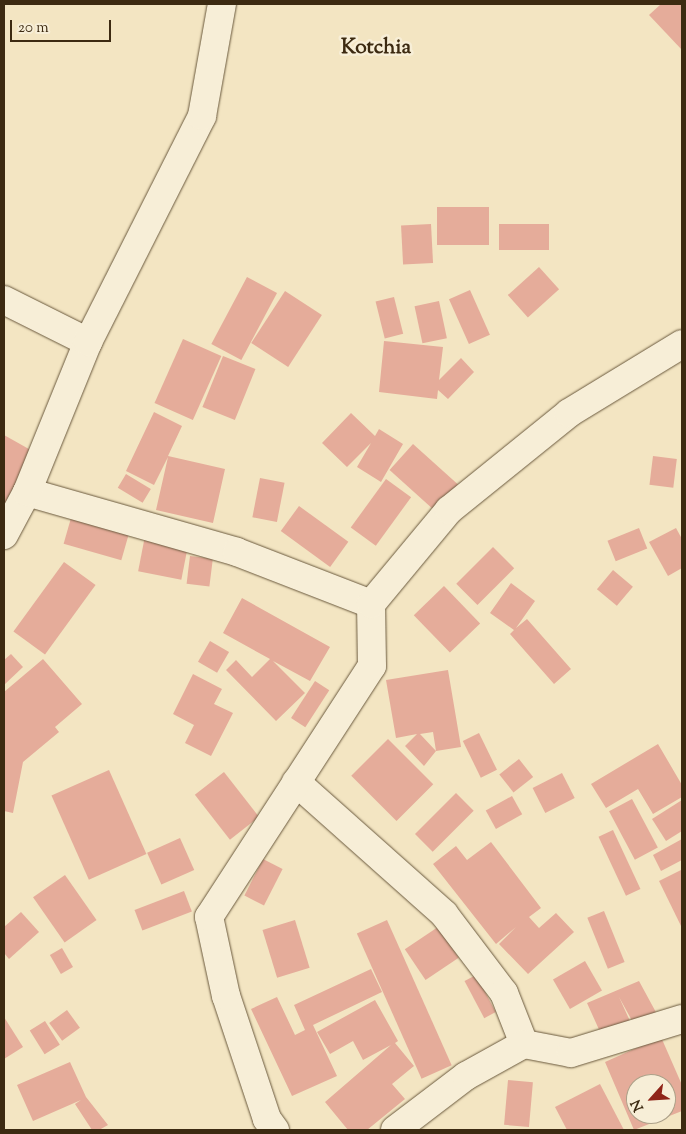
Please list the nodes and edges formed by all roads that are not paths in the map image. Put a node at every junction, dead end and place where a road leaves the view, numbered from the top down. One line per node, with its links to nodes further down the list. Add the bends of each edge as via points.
1 (222, 4): 3 (street, via 202,116)
2 (4, 300): 3 (street)
3 (88, 342): 5 (street)
4 (682, 344): 7 (street, via 569,413 449,510)
5 (27, 492): 6 (street); 7 (street, via 237,552)
6 (4, 535)
7 (371, 604): 8 (street, via 372,666)
8 (296, 782): 10 (street, via 444,914 504,993); 11 (street, via 209,917 226,996 267,1119)
9 (682, 1019): 10 (street, via 571,1053)
10 (524, 1044): 12 (street, via 466,1076)
11 (275, 1130)
12 (395, 1130)

